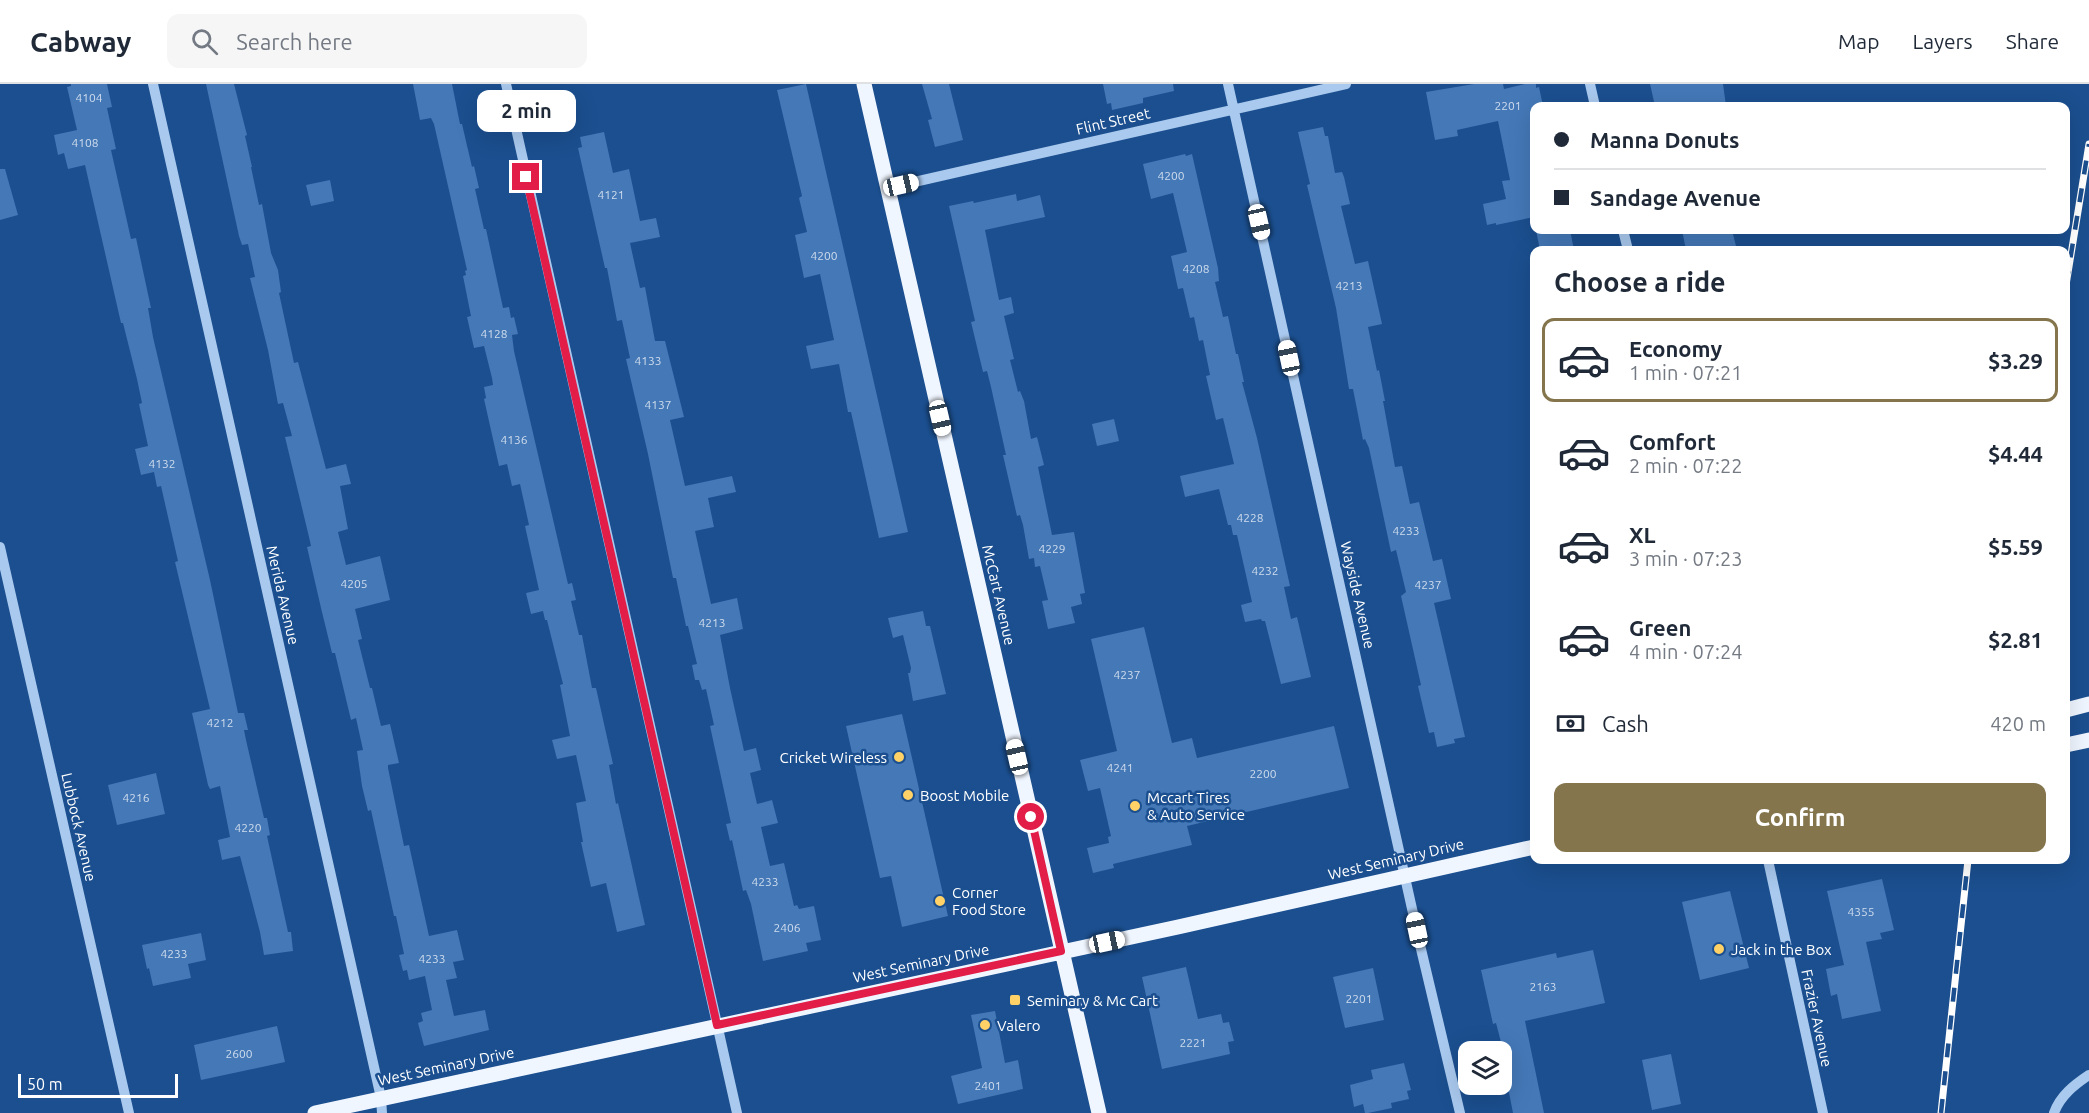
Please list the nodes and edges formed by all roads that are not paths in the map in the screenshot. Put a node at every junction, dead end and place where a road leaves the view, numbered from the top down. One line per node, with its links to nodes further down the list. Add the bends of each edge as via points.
1 (153, 84): 21 (street, Merida Avenue)
2 (506, 84): 19 (street)
3 (864, 84): 9 (main road, McCart Avenue)
4 (1228, 84): 8 (street, Wayside Avenue)
5 (1346, 84): 8 (street, Flint Street)
6 (1590, 84): 7 (street)
7 (1594, 102)
8 (1234, 109): 9 (street, Flint Street); 17 (street, Wayside Avenue)
9 (888, 188): 18 (main road, McCart Avenue)
10 (0, 547): 23 (street, Lubbock Avenue)
11 (2089, 704): 12 (main road)
12 (2070, 709)
13 (2089, 740): 14 (main road)
14 (2070, 744)
15 (1530, 848): 17 (main road, West Seminary Drive)
16 (1769, 864): 28 (street, Frazier Avenue)
17 (1406, 875): 18 (main road, West Seminary Drive); 27 (street, Wayside Avenue)
18 (1061, 951): 19 (main road, West Seminary Drive); 26 (main road, McCart Avenue)
19 (717, 1025): 21 (main road, West Seminary Drive); 25 (street)
20 (2089, 1075): 22 (street, via 2073,1085)
21 (382, 1106): 24 (main road, West Seminary Drive)
22 (2056, 1109)
23 (129, 1113)
24 (315, 1113)
25 (737, 1113)
26 (1099, 1113)
27 (1460, 1113)
28 (1823, 1113)

